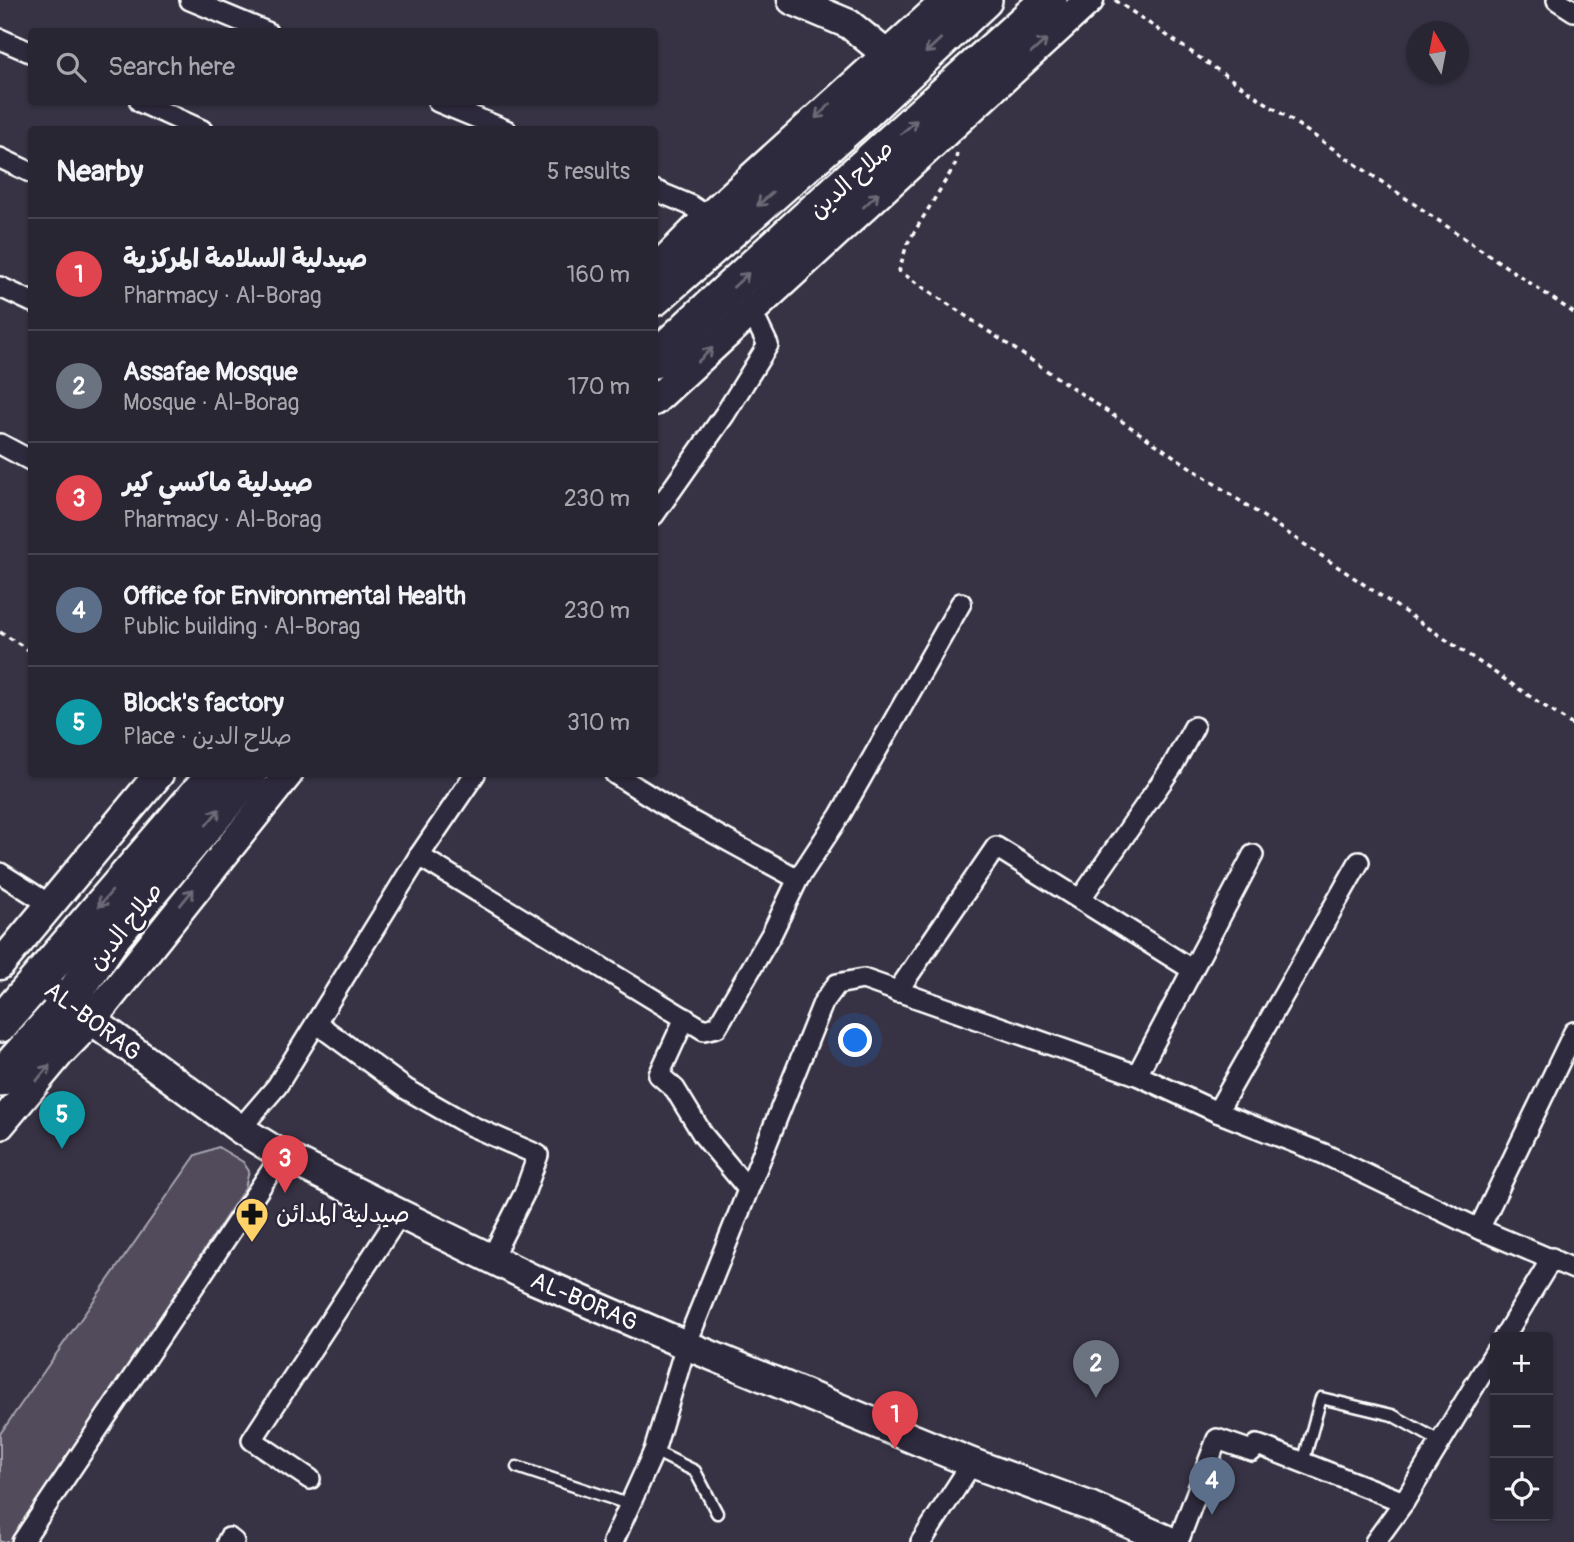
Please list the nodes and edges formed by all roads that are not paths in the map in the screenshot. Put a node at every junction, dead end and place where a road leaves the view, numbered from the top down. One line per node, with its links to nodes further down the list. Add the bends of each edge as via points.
1 (190, 0): 9 (street)
2 (792, 0): 12 (main road, via 849,24)
3 (947, 0): 12 (main road)
4 (984, 0): 23 (highway, صلاح الدين, one-way to 23)
5 (1049, 0): 26 (highway, صلاح الدين, one-way to 5)
6 (1089, 0): 25 (main road, one-way to 6)
7 (1557, 0): 8 (street)
8 (1574, 11)
9 (257, 28)
10 (0, 39): 11 (street)
11 (28, 51)
12 (886, 54): 20 (main road, one-way to 20)
13 (147, 105): 15 (street)
14 (445, 105): 16 (street)
15 (193, 126)
16 (496, 126)
17 (0, 158): 18 (street)
18 (28, 171)
19 (658, 192): 20 (street)
20 (708, 217): 21 (main road)
21 (658, 267)
22 (0, 287): 24 (street)
23 (658, 294)
24 (28, 300)
25 (752, 312): 27 (main road, one-way to 25); 30 (street, via 768,345)
26 (658, 355)
27 (658, 397)
28 (0, 444): 29 (street)
29 (28, 459)
30 (658, 509)
31 (961, 603): 43 (street)
32 (1195, 727): 44 (street)
33 (156, 777): 45 (main road)
34 (212, 777): 48 (highway, صلاح الدين, one-way to 48)
35 (246, 777): 50 (highway, صلاح الدين, one-way to 35, via 113,936)
36 (285, 777): 50 (main road, one-way to 36)
37 (473, 777): 40 (street)
38 (620, 777): 43 (street)
39 (1253, 855): 47 (street)
40 (419, 856): 51 (street); 52 (street)
41 (1359, 862): 57 (street)
42 (0, 873): 45 (street)
43 (799, 879): 51 (street, via 717,1027 704,1030)
44 (1081, 898): 47 (street); 49 (street, via 996,847)
45 (49, 904): 46 (main road)
46 (0, 965)
47 (1191, 969): 55 (street)
48 (38, 979): 50 (main road, AL-BORAG); 53 (highway, صلاح الدين)
49 (897, 992): 55 (street); 61 (street, via 863,979 837,984 823,1003)
50 (79, 1013): 56 (highway, صلاح الدين); 58 (main road, one-way to 50, via 60,1053); 59 (main road, AL-BORAG)
51 (684, 1017): 61 (street, via 659,1074)
52 (316, 1023): 59 (street, via 277,1086); 65 (street, via 406,1089 469,1125 538,1155)
53 (0, 1024)
54 (1574, 1032): 63 (street)
55 (1136, 1075): 57 (street)
56 (0, 1079)
57 (1217, 1112): 63 (street, via 1304,1145)
58 (0, 1125)
59 (240, 1129): 60 (main road, AL-BORAG)
60 (282, 1155): 62 (main road, AL-BORAG); 79 (street)
61 (748, 1189): 68 (street)
62 (400, 1214): 65 (main road, AL-BORAG); 75 (street, via 252,1440)
63 (1479, 1229): 64 (street)
64 (1552, 1258): 66 (street); 67 (street)
65 (491, 1259): 68 (main road, AL-BORAG)
66 (1574, 1269)
67 (1507, 1332)
68 (686, 1345): 71 (street); 72 (main road, AL-BORAG)
69 (1490, 1360): 70 (street)
70 (1441, 1442): 73 (lane, via 1392,1415 1321,1398); 76 (street)
71 (654, 1451): 77 (street); 78 (lane, via 695,1471)
72 (972, 1463): 83 (street); 84 (main road, AL-BORAG)
73 (1303, 1463): 76 (street); 85 (street, via 1266,1447 1257,1445 1252,1451 1217,1439)
74 (517, 1467): 77 (lane)
75 (310, 1479)
76 (1404, 1502): 86 (street)
77 (628, 1504): 82 (street)
78 (717, 1513)
79 (22, 1542)
80 (227, 1542): 81 (street, via 229,1538)
81 (234, 1542)
82 (613, 1542)
83 (920, 1542)
84 (1172, 1542)
85 (1178, 1542)
86 (1375, 1542)

